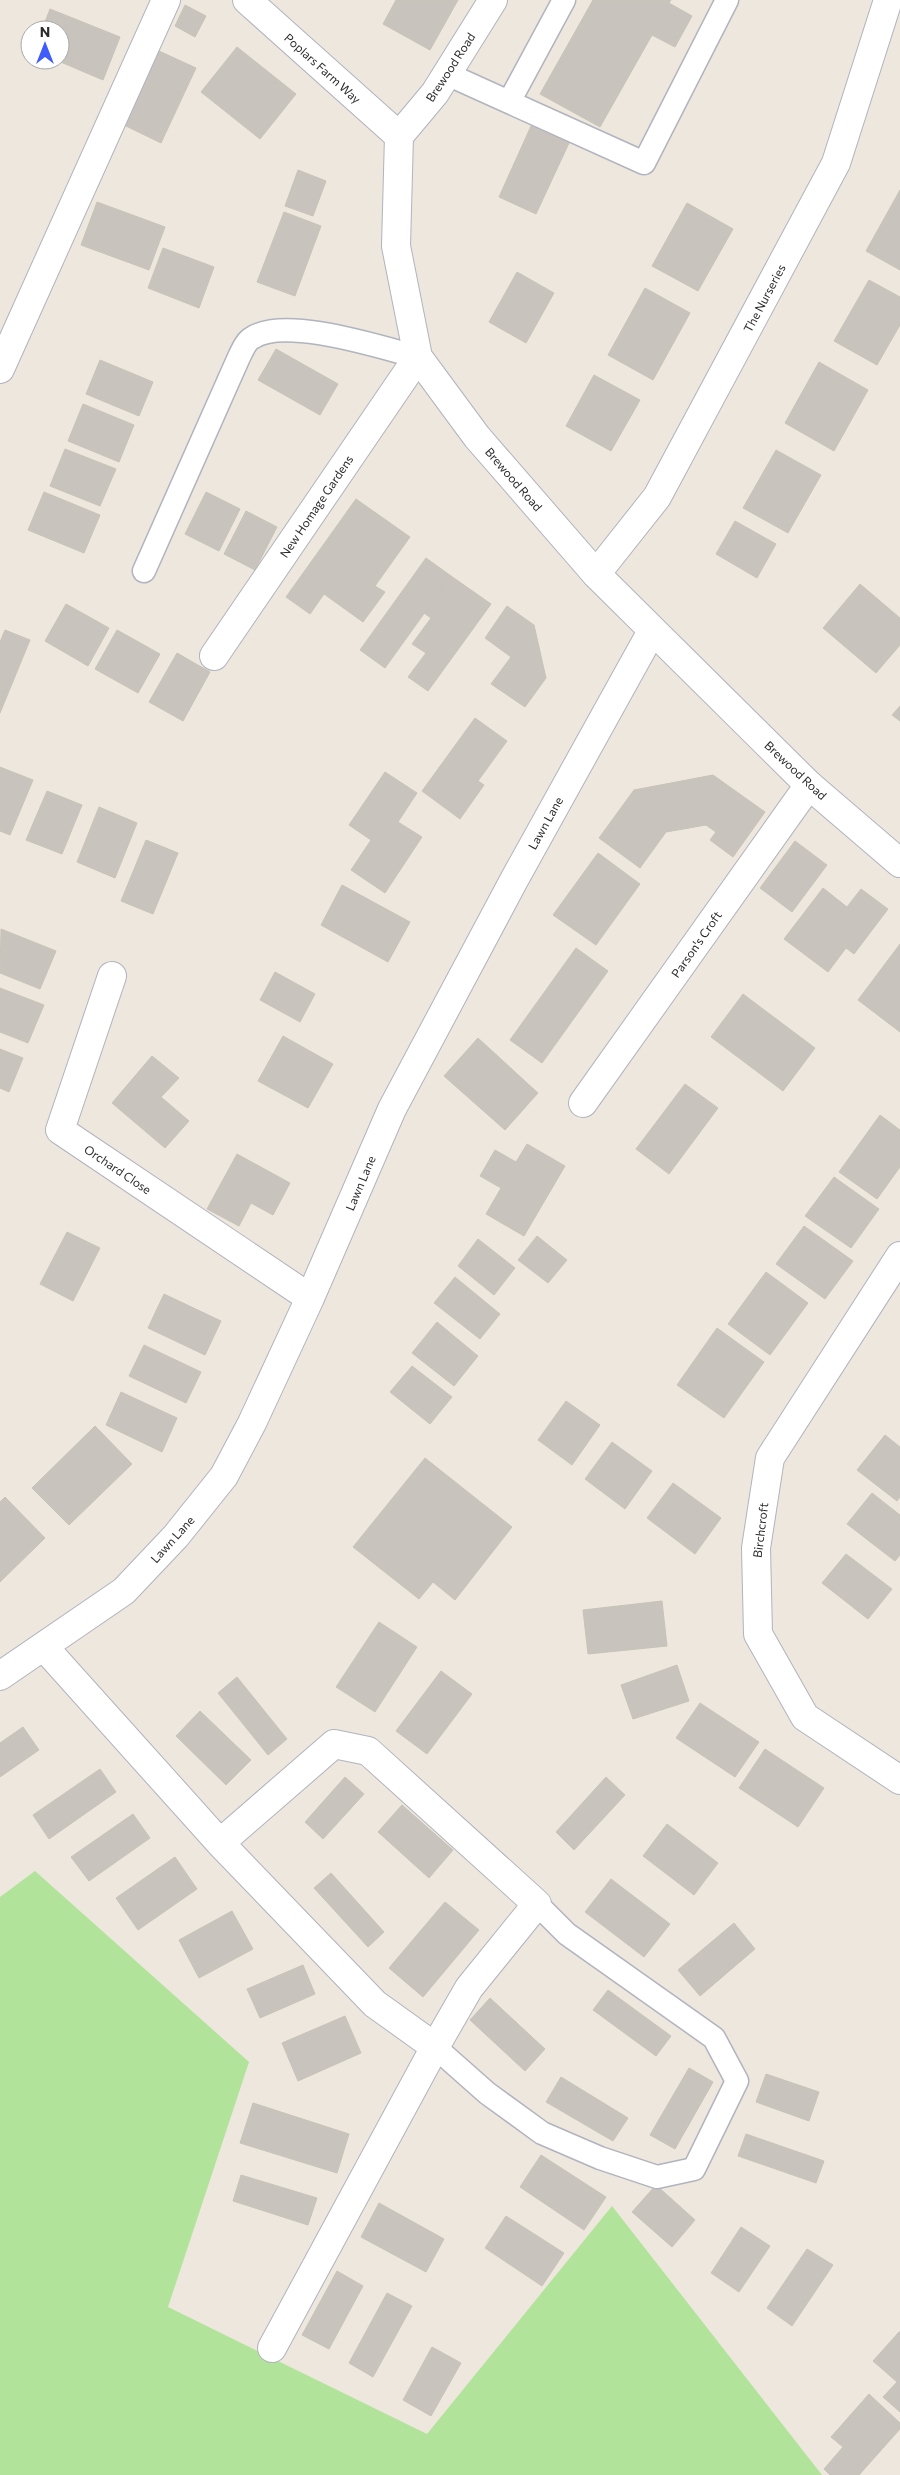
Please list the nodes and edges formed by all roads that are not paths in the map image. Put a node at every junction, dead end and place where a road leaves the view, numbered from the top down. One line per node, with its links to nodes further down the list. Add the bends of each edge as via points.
1 (166, 0): 11 (street)
2 (247, 0): 9 (street, Poplars Farm Way)
3 (493, 0): 7 (street, Brewood Road)
4 (564, 0): 8 (lane)
5 (727, 0): 8 (lane, via 644,162)
6 (888, 0): 13 (street, The Nurseries, via 836,163 657,497)
7 (447, 74): 8 (lane); 9 (street, Brewood Road)
8 (509, 102)
9 (399, 136): 10 (street, Brewood Road, via 396,246)
10 (418, 356): 12 (lane, via 309,331 276,329 251,338 238,356); 13 (street, Brewood Road, via 477,437); 15 (street, New Homage Gardens)
11 (2, 359)
12 (144, 571)
13 (596, 574): 14 (street, Brewood Road)
14 (652, 631): 16 (street, Brewood Road); 21 (street, Lawn Lane, via 392,1109)
15 (214, 656)
16 (809, 785): 17 (street, Brewood Road); 19 (street, Parson's Croft)
17 (900, 863)
18 (112, 976): 21 (street, Orchard Close, via 60,1130)
19 (583, 1103)
20 (900, 1256): 24 (street, Birchcroft, via 770,1458 756,1548 758,1634 805,1717)
21 (310, 1298): 22 (street, Lawn Lane, via 224,1476 176,1536 124,1591)
22 (44, 1647): 23 (street, Lawn Lane); 25 (street)
23 (0, 1676)
24 (900, 1780)
25 (220, 1843): 26 (street, via 334,1744 368,1751); 27 (street, via 375,2004)
26 (537, 1904): 27 (street, via 469,1988); 27 (lane, via 568,1934 714,2038 737,2081 694,2169 657,2177 600,2158 542,2133 486,2093)
27 (435, 2048): 28 (street)
28 (272, 2348)

